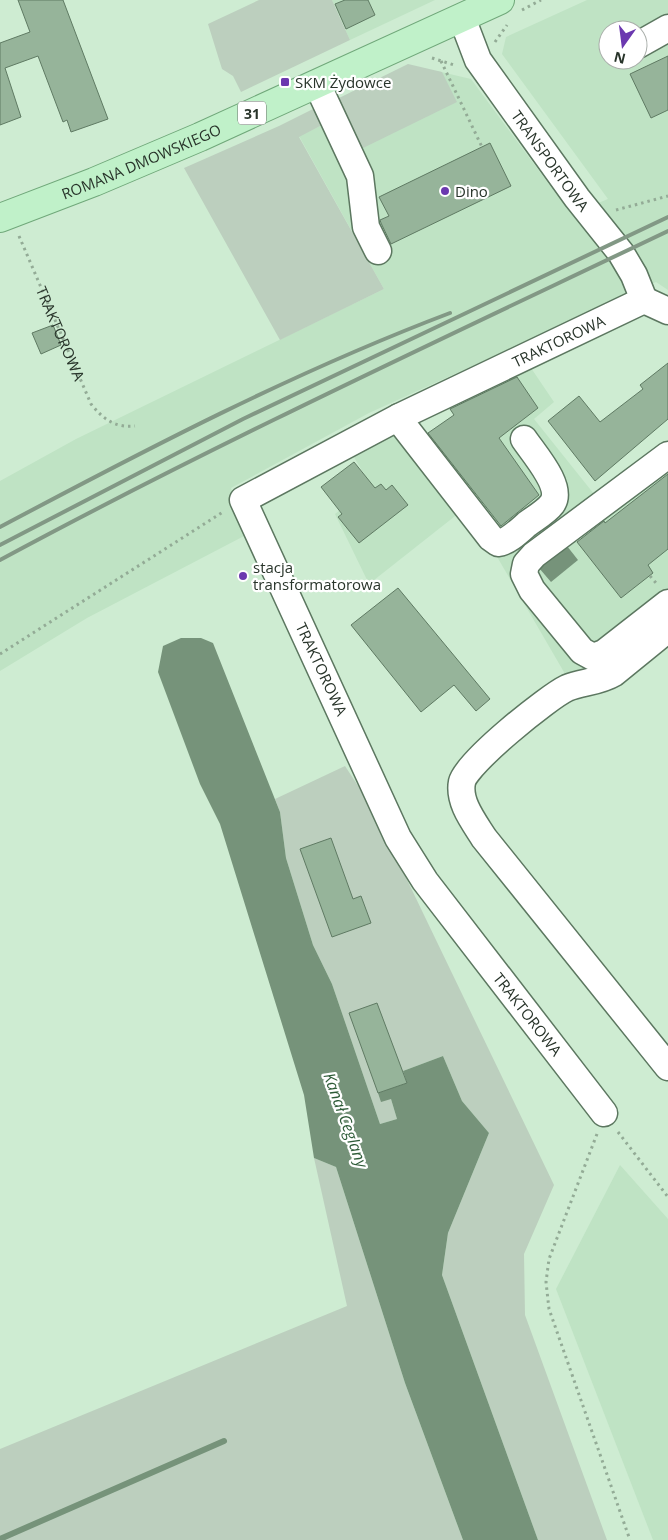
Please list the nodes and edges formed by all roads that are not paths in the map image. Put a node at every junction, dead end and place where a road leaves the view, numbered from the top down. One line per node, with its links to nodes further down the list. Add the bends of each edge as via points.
1 (509, 11): 2 (main road, ROMANA DMOWSKIEGO / 31)
2 (462, 18): 5 (main road, ROMANA DMOWSKIEGO / 31); 8 (lane, TRANSPORTOWA, via 478,60 577,198 621,253)
3 (668, 28): 4 (lane)
4 (648, 39)
5 (317, 84): 6 (main road, ROMANA DMOWSKIEGO / 31, via 94,182); 7 (lane, via 360,176 366,227)
6 (5, 216)
7 (378, 251)
8 (644, 300): 9 (lane); 10 (lane, TRAKTOROWA)
9 (668, 311)
10 (399, 417): 11 (lane, via 498,543 549,507 555,498 551,479); 16 (lane, TRAKTOROWA, via 243,500 398,838 425,881)
11 (524, 439)
12 (667, 458): 13 (lane, via 534,555 526,564 524,574 532,590 582,651 593,657 604,653)
13 (668, 603)
14 (668, 629): 15 (lane, via 606,678 564,690 489,748 466,773 461,789 466,809 484,838)
15 (668, 1067)
16 (604, 1113)

